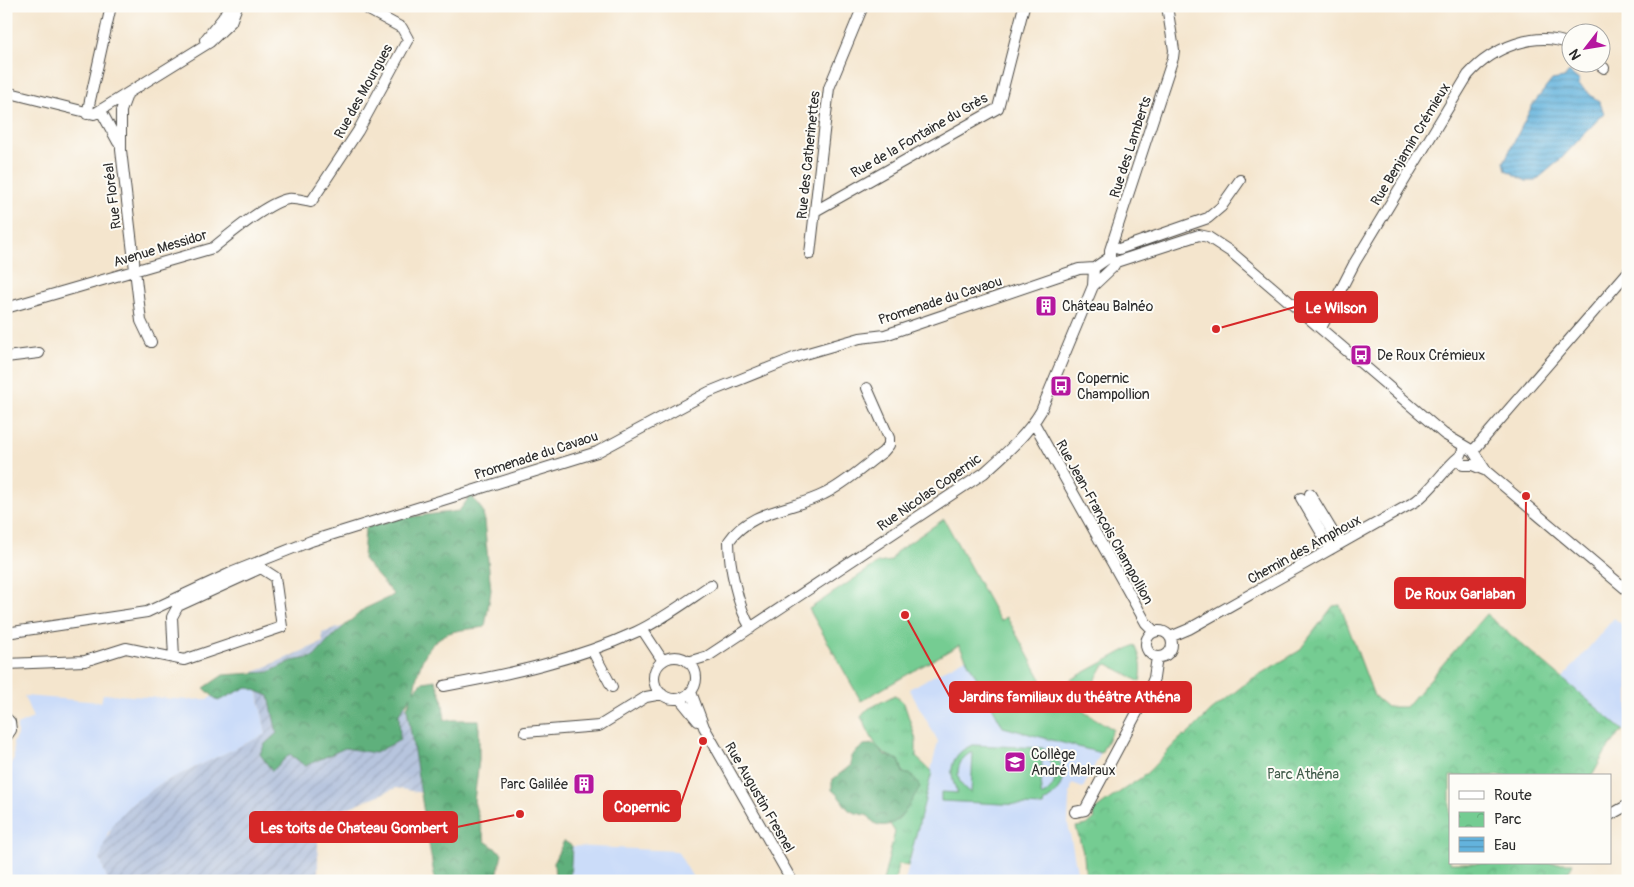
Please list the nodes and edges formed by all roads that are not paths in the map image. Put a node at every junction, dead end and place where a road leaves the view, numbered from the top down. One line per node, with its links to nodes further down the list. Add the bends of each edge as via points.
1 (111, 6): 13 (street)
2 (229, 6): 9 (street)
3 (237, 6): 9 (street, via 232,22)
4 (367, 6): 16 (street, Rue des Mourgues, via 368,10 402,28 408,39 358,131)
5 (863, 6): 17 (street, Rue des Catherinettes, via 829,88)
6 (1024, 6): 17 (street, Rue de la Fontaine du Grès, via 998,108)
7 (1167, 6): 19 (street, Rue des Lamberts, via 1174,50)
8 (1562, 43): 25 (street, Rue Benjamin Crémieux, via 1542,40 1516,43 1491,55 1468,75 1355,262)
9 (193, 54): 11 (street)
10 (6, 92): 13 (street)
11 (127, 95): 12 (street); 14 (street, Rue Floréal, via 121,112)
12 (101, 111): 13 (street); 14 (street, Rue Floréal, via 115,133)
13 (87, 114)
14 (120, 150): 21 (street, Rue Floréal)
15 (1240, 180): 19 (street, via 1221,207 1208,218 1119,249)
16 (311, 202): 21 (street, Avenue Messidor, via 289,199 278,203 213,248)
17 (817, 210): 18 (street, Rue des Catherinettes)
18 (810, 254)
19 (1113, 256): 20 (street); 23 (street, via 1113,268); 25 (street, via 1191,236 1208,237)
20 (1094, 268): 23 (street); 38 (street, Promenade du Cavaou, via 1079,269 885,335 860,338 801,355 709,392 597,452 311,541 233,572 147,612)
21 (134, 270): 24 (street, Avenue Messidor); 26 (street, Rue Floréal, via 141,321)
22 (1628, 272): 31 (street, Chemin des Amphoux)
23 (1092, 286): 30 (street, Rue Nicolas Copernic, via 1054,383)
24 (6, 308)
25 (1321, 328): 31 (street)
26 (151, 342)
27 (39, 353): 28 (street)
28 (6, 357)
29 (867, 388): 36 (street, via 889,438 889,445 883,452 826,493 765,514 737,531 729,541 745,618)
30 (1034, 424): 36 (street, Rue Nicolas Copernic, via 984,473); 39 (street, Rue Jean-François Champollion, via 1146,623)
31 (1467, 457): 33 (street, Chemin des Amphoux, via 1448,466 1436,484 1416,502); 35 (street)
32 (1306, 496): 33 (street)
33 (1336, 547): 40 (street, Chemin des Amphoux)
34 (711, 585): 37 (street)
35 (1628, 592)
36 (751, 628): 42 (street, Rue Nicolas Copernic)
37 (642, 629): 41 (street); 45 (street)
38 (6, 632)
39 (1155, 632): 40 (street); 43 (street, via 1148,637 1146,645 1150,653)
40 (1170, 637): 43 (street, via 1171,650 1166,656)
41 (592, 650): 50 (street, via 537,668); 51 (street)
42 (708, 656): 46 (street, Rue Nicolas Copernic); 48 (street, Rue Nicolas Copernic)
43 (1158, 657): 61 (street, via 1149,690 1085,810)
44 (174, 658): 44 (street, via 184,660 202,655 282,627 275,577 261,568 178,606 172,617); 47 (street, via 126,648 86,661)
45 (662, 661): 46 (street, via 676,657); 49 (street, via 655,672)
46 (688, 662): 48 (street)
47 (6, 664)
48 (696, 674): 52 (street)
49 (655, 683): 53 (street); 54 (street)
50 (444, 686)
51 (612, 687)
52 (691, 692): 55 (street); 57 (street, Rue Augustin Fresnel)
53 (662, 694): 54 (street); 55 (street)
54 (646, 697): 58 (street, via 599,726)
55 (680, 699): 57 (street, Rue Augustin Fresnel)
56 (6, 718): 59 (street, via 11,730)
57 (704, 727): 63 (street, Rue Augustin Fresnel)
58 (525, 732)
59 (6, 737)
60 (1628, 805): 62 (street)
61 (1076, 812)
62 (1612, 814)
63 (792, 881)

